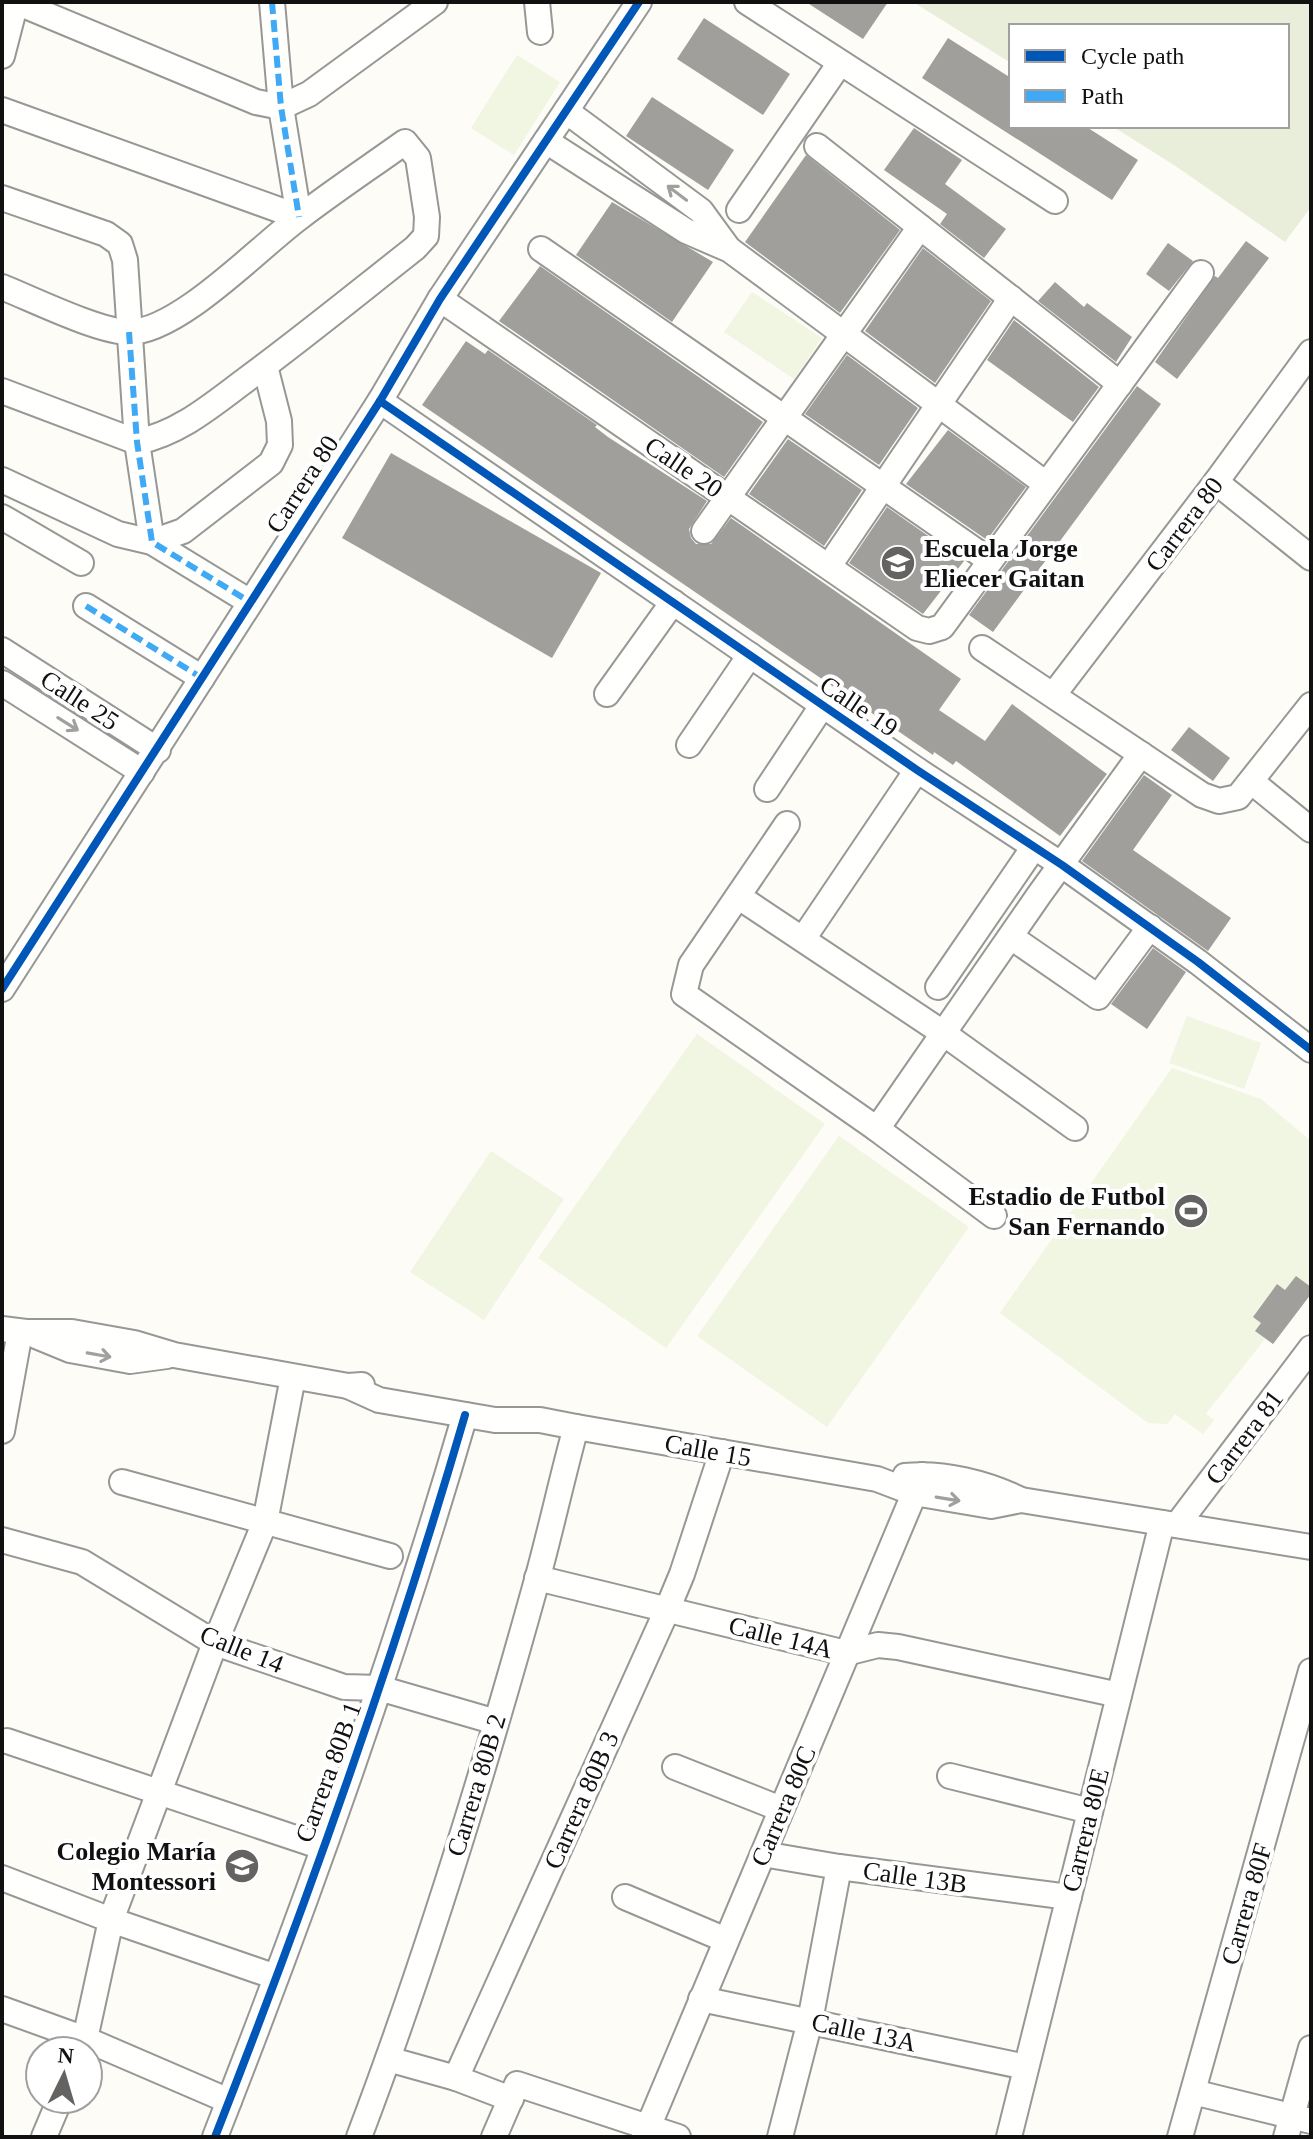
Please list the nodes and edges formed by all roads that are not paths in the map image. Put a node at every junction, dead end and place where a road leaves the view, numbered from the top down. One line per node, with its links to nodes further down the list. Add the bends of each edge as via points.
1 (16, 2): 8 (street); 10 (street, via 256,102)
2 (435, 2): 10 (street, via 309,94)
3 (537, 2): 7 (street)
4 (639, 2): 12 (street, Carrera 80)
5 (747, 2): 9 (street)
6 (267, 3): 10 (street)
7 (540, 32)
8 (2, 56)
9 (840, 63): 16 (street); 17 (street)
10 (281, 107): 18 (street)
11 (2, 110): 18 (street)
12 (566, 111): 13 (street, Carrera 80); 21 (street, one-way to 12, via 701,211)
13 (546, 141): 21 (street, via 686,231); 25 (street, Carrera 80)
14 (817, 146): 19 (street)
15 (2, 198): 26 (street, via 106,234 120,244)
16 (1055, 201)
17 (739, 210)
18 (299, 217): 26 (street, via 183,312 157,326); 29 (street, via 405,142 418,158 426,236)
19 (920, 227): 24 (street); 27 (street)
20 (541, 249): 34 (street)
21 (730, 250): 27 (street)
22 (1201, 273): 30 (street)
23 (2, 287): 26 (street, via 100,326)
24 (1011, 298): 30 (street); 33 (street)
25 (440, 299): 32 (street, Carrera 80); 40 (street, Calle 20)
26 (129, 332): 35 (street)
27 (844, 334): 33 (street); 34 (street)
28 (1309, 360): 37 (street, Carrera 80)
29 (265, 366): 35 (street, via 184,425); 43 (street, via 279,421 280,445 271,463 183,531)
30 (1120, 384): 38 (street)
31 (2, 391): 35 (street)
32 (380, 401): 48 (street, Carrera 80); 49 (street, Calle 19)
33 (939, 405): 38 (street); 39 (street)
34 (785, 417): 39 (street); 40 (street)
35 (137, 442): 43 (street)
36 (2, 480): 43 (street, via 118,534)
37 (1216, 482): 44 (street); 57 (street, Carrera 80)
38 (1046, 484): 45 (street)
39 (884, 485): 45 (street); 47 (street)
40 (728, 497): 42 (street); 47 (street, Calle 20)
41 (2, 517): 46 (street)
42 (704, 531)
43 (152, 542): 48 (street)
44 (1311, 558)
45 (989, 560): 47 (street, Calle 20, via 942,627 929,631 917,628)
46 (81, 563)
47 (829, 566)
48 (250, 602): 54 (street, Carrera 80)
49 (673, 602): 53 (street, Calle 19); 56 (street)
50 (86, 606): 54 (street)
51 (982, 648): 57 (street)
52 (2, 650): 61 (street, Calle 25)
53 (750, 655): 59 (street, Calle 19); 60 (street)
54 (202, 678): 61 (street, Carrera 80)
55 (2, 683): 64 (street, Calle 25, one-way to 64)
56 (607, 694)
57 (1054, 694): 62 (street)
58 (1311, 705): 65 (street)
59 (822, 706): 63 (street, Calle 19); 66 (street)
60 (689, 745)
61 (158, 750): 64 (street, Carrera 80)
62 (1141, 754): 65 (street, via 1219,801 1238,797); 70 (street)
63 (917, 770): 69 (street, Calle 19); 74 (street)
64 (142, 772): 76 (street, Carrera 80)
65 (1252, 782): 68 (street)
66 (767, 789)
67 (787, 824): 71 (street)
68 (1311, 830)
69 (1034, 847): 70 (street, Calle 19); 75 (street)
70 (1062, 865): 72 (street, Calle 19); 73 (street)
71 (739, 897): 74 (street); 80 (street, via 691,965 684,994)
72 (1150, 927): 73 (street, via 1098,997); 78 (street, Calle 19)
73 (1011, 937): 77 (street)
74 (803, 939): 77 (street)
75 (938, 987)
76 (2, 989)
77 (943, 1033): 79 (street); 80 (street)
78 (1311, 1050)
79 (1075, 1128)
80 (877, 1129): 81 (street)
81 (994, 1216)
82 (16, 1331): 84 (street, Calle 15, via 70,1350 130,1361 174,1355); 89 (street)
83 (1311, 1348): 94 (street, Carrera 81)
84 (293, 1377): 85 (street, Calle 15); 93 (street)
85 (348, 1386): 86 (street, Calle 15, via 379,1400); 87 (street, Calle 15, via 383,1384 441,1394 500,1405)
86 (465, 1415): 87 (street, Calle 15); 103 (street, Carrera 80B 1)
87 (540, 1420): 88 (street, Calle 15)
88 (576, 1427): 90 (street, Calle 15); 98 (street, Carrera 80B 2)
89 (2, 1431)
90 (722, 1452): 92 (street, Calle 15); 99 (street, Carrera 80B 3)
91 (122, 1482): 93 (street)
92 (918, 1484): 94 (street, Calle 15, via 991,1506 1021,1500); 101 (street, Carrera 80C)
93 (265, 1522): 97 (street); 100 (street)
94 (1169, 1524): 96 (street, Calle 15); 104 (street, Carrera 80E)
95 (2, 1540): 100 (street, Calle 14, via 82,1562)
96 (1311, 1547)
97 (390, 1556)
98 (537, 1578): 99 (street, Calle 14A); 105 (street, Carrera 80B 2)
99 (667, 1610): 101 (street, Calle 14A); 130 (street, Carrera 80B 3)
100 (215, 1643): 103 (street, Calle 14, via 344,1687); 109 (street)
101 (846, 1653): 104 (street, Calle 14A, via 878,1645 898,1647); 110 (street, Carrera 80C)
102 (1311, 1671): 132 (street, Carrera 80F)
103 (379, 1688): 105 (street, Calle 14); 112 (street, Carrera 80B 1)
104 (1119, 1695): 111 (street, Carrera 80E)
105 (496, 1722): 128 (street, Carrera 80B 2)
106 (7, 1741): 109 (street)
107 (675, 1767): 110 (street)
108 (950, 1776): 111 (street)
109 (159, 1792): 112 (street); 118 (street)
110 (781, 1809): 113 (street, Carrera 80C)
111 (1090, 1811): 117 (street, Carrera 80E)
112 (322, 1847): 120 (street, Carrera 80B 1)
113 (763, 1854): 114 (street, Calle 13B); 119 (street, Carrera 80C)
114 (839, 1867): 117 (street, Calle 13B); 123 (street)
115 (2, 1878): 118 (street)
116 (625, 1897): 119 (street)
117 (1069, 1897): 129 (street, Carrera 80E)
118 (111, 1920): 120 (street); 125 (street)
119 (726, 1940): 121 (street, Carrera 80C)
120 (276, 1977): 133 (street, Carrera 80B 1)
121 (701, 1999): 123 (street, Calle 13A); 136 (street, Carrera 80C)
122 (2, 2009): 124 (street)
123 (810, 2021): 129 (street, Calle 13A); 142 (street)
124 (60, 2035)
125 (84, 2035)
126 (1311, 2048): 135 (street)
127 (104, 2053): 133 (street)
128 (388, 2059): 130 (street); 139 (street, Carrera 80B 2)
129 (1026, 2067): 143 (street, Carrera 80E)
130 (456, 2078): 131 (street)
131 (514, 2091): 136 (street); 140 (street)
132 (1193, 2092): 135 (street); 144 (street, Carrera 80F)
133 (229, 2101): 138 (street, Carrera 80B 1)
134 (53, 2115): 137 (street)
135 (1296, 2125)
136 (646, 2132): 141 (street)
137 (44, 2137)
138 (215, 2137)
139 (359, 2137)
140 (494, 2137)
141 (678, 2137)
142 (780, 2137)
143 (1009, 2137)
144 (1180, 2137)

